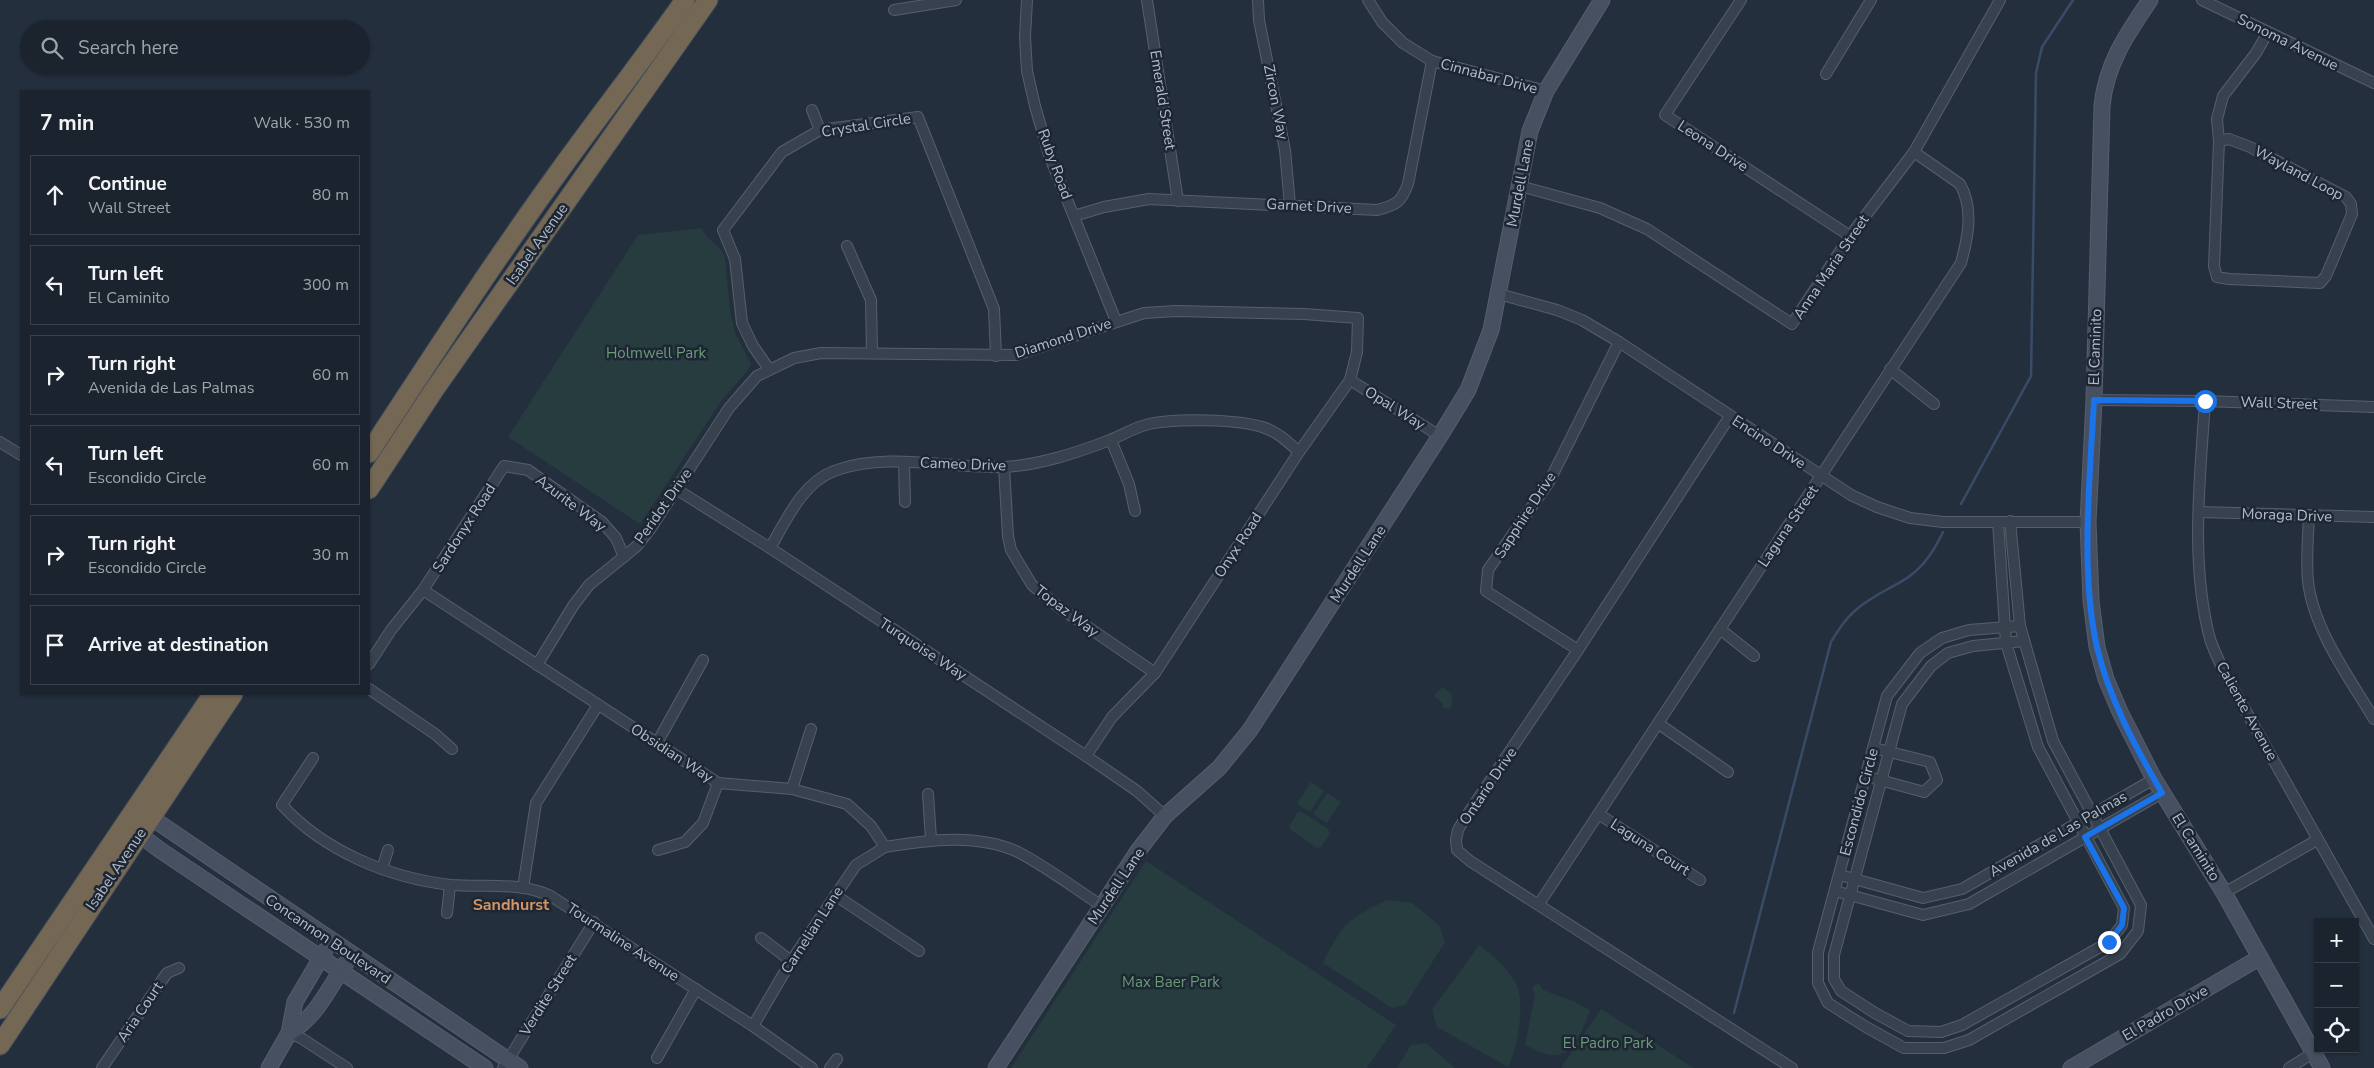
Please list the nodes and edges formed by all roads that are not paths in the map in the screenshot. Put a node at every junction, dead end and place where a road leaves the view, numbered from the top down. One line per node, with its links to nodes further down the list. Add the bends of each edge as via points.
1 (685, 0): 47 (highway, Isabel Avenue, via 555,176)
2 (708, 0): 54 (highway, Isabel Avenue, via 440,382)
3 (956, 0): 14 (street)
4 (1027, 0): 27 (street, Ruby Road, via 1025,37 1029,80 1049,155)
5 (1147, 0): 25 (street, Emerald Street)
6 (1258, 0): 26 (street, Zircon Way, via 1285,150)
7 (1368, 0): 16 (street, Cinnabar Drive, via 1382,22 1402,43)
8 (1602, 0): 19 (street, Murdell Lane)
9 (1740, 0): 28 (street, Leona Drive, via 1665,115)
10 (1871, 0): 17 (street)
11 (2000, 0): 23 (street, Anna Maria Street)
12 (2150, 0): 39 (street, El Caminito, via 2118,50 2104,86)
13 (2202, 0): 15 (street, Sonoma Avenue)
14 (894, 10)
15 (2268, 32): 18 (street, Sonoma Avenue); 22 (street, Wayland Loop, via 2223,96 2217,119)
16 (1432, 61): 19 (street, Cinnabar Drive); 26 (street, Garnet Drive, via 1403,197 1397,203 1377,210)
17 (1826, 74)
18 (2374, 83)
19 (1546, 90): 24 (street, Murdell Lane, via 1530,131)
20 (812, 110): 21 (street)
21 (820, 130): 35 (street, Crystal Circle, via 918,116 994,309); 36 (street, Crystal Circle, via 782,152 723,230 735,259 742,323)
22 (2219, 141): 22 (street, Wayland Loop, via 2214,266 2217,277 2320,283 2352,214 2351,204 2346,197 2250,147 2229,139)
23 (1914, 152): 28 (street, Anna Maria Street); 37 (street, Laguna Street, via 1960,184 1969,204 1967,235 1961,263)
24 (1520, 186): 28 (street, Anna Maria Street, via 1600,208 1647,229 1792,324); 30 (street, Murdell Lane)
25 (1178, 201): 26 (street, Garnet Drive); 27 (street, Garnet Drive, via 1133,201)
26 (1290, 205)
27 (1074, 216): 32 (street, Ruby Road)
28 (1850, 236)
29 (847, 246): 34 (street, via 871,300)
30 (1499, 294): 33 (street, Encino Drive, via 1557,310 1582,320); 44 (street, Murdell Lane, via 1492,330 1468,390)
31 (1358, 318): 32 (street, Diamond Drive, via 1176,312 1144,313); 38 (street, Onyx Road, via 1357,352)
32 (1116, 321): 35 (street, Diamond Drive, via 1016,355)
33 (1619, 342): 43 (street, Encino Drive); 72 (street, Sapphire Drive, via 1549,482 1488,570 1486,591)
34 (872, 353): 35 (street, Diamond Drive); 36 (street, Diamond Drive, via 821,353 794,358)
35 (996, 356)
36 (769, 369): 55 (street, Peridot Drive, via 757,376 729,408)
37 (1890, 369): 41 (street); 53 (street, Laguna Street)
38 (1350, 380): 44 (street, Opal Way); 48 (street, Onyx Road)
39 (2094, 400): 40 (street, Wall Street); 63 (street, El Caminito)
40 (2205, 401): 42 (street, Wall Street); 58 (street, Caliente Avenue)
41 (1934, 404)
42 (2374, 407)
43 (1730, 416): 53 (street, Encino Drive); 72 (street, Ontario Drive)
44 (1440, 436): 102 (street, Murdell Lane, via 1246,737 1219,768)
45 (1111, 440): 48 (street, Cameo Drive, via 1148,424 1179,420 1238,423 1266,428); 52 (street, Cameo Drive, via 1055,459); 57 (street, via 1129,484)
46 (0, 442): 49 (street)
47 (370, 451)
48 (1299, 452): 77 (street, Onyx Road)
49 (20, 455)
50 (904, 462): 52 (street, Cameo Drive); 56 (street); 64 (street, Cameo Drive, via 858,465 816,482 798,501)
51 (504, 466): 65 (street, Azurite Way, via 528,470 602,522 616,538); 66 (street, Sardonyx Road)
52 (1004, 467): 77 (street, Topaz Way, via 1011,550 1032,585)
53 (1822, 476): 62 (street, Encino Drive, via 1851,495 1910,518); 69 (street, Laguna Street)
54 (370, 487)
55 (676, 489): 64 (street, Turquoise Way); 65 (street, Peridot Drive, via 651,528)
56 (905, 502)
57 (1135, 511)
58 (2200, 512): 59 (street, Moraga Drive); 108 (street, Caliente Avenue, via 2198,559 2202,602 2211,640 2225,674)
59 (2309, 516): 60 (street, Moraga Drive); 82 (street, via 2308,582 2314,610)
60 (2374, 517)
61 (2010, 521): 62 (street, Encino Drive); 63 (street, Encino Drive); 67 (street, Escondido Circle)
62 (1998, 522): 68 (street, Escondido Circle)
63 (2088, 522): 93 (street, El Caminito, via 2091,601 2097,647 2120,712)
64 (770, 548): 89 (street, Turquoise Way)
65 (624, 557): 76 (street, Peridot Drive, via 589,585)
66 (423, 590): 75 (street, Sardonyx Road); 76 (street, Obsidian Way)
67 (2020, 626): 68 (street, Escondido Circle); 70 (street, Escondido Circle)
68 (2005, 627): 71 (street, Escondido Circle); 86 (street, Escondido Circle, via 1969,630 1942,638 1920,653 1887,696)
69 (1720, 629): 73 (street); 83 (street, Laguna Street)
70 (2024, 641): 71 (street, Escondido Circle); 101 (street, Escondido Circle, via 2053,741)
71 (2006, 643): 88 (street, Escondido Circle, via 1973,646 1948,653 1931,666 1902,704); 103 (street, Escondido Circle, via 2038,747)
72 (1578, 650): 123 (street, Ontario Drive, via 1465,818 1456,840 1457,850)
73 (1754, 656)
74 (703, 660): 85 (street)
75 (370, 662)
76 (537, 665): 81 (street, Obsidian Way)
77 (1155, 673): 89 (street, Onyx Road, via 1112,717)
78 (370, 690): 87 (street)
79 (212, 695): 99 (highway, Isabel Avenue)
80 (232, 695): 99 (highway, Isabel Avenue)
81 (598, 705): 85 (street, Obsidian Way); 117 (street, via 536,803)
82 (2374, 719)
83 (1659, 724): 91 (street); 100 (street, Laguna Street)
84 (811, 729): 96 (street)
85 (657, 743): 95 (street, Obsidian Way)
86 (1874, 748): 88 (street); 92 (street, Escondido Circle)
87 (452, 749)
88 (1890, 752): 94 (street, Escondido Circle); 94 (street, via 1930,762 1937,780 1924,792)
89 (1086, 756): 102 (street, Turquoise Way, via 1137,791)
90 (313, 758): 112 (street, Tourmaline Avenue, via 282,805 294,819 336,847)
91 (1728, 772)
92 (1865, 776): 94 (street); 113 (street, Escondido Circle)
93 (2154, 779): 97 (street, El Caminito); 101 (street, Avenida de Las Palmas)
94 (1881, 780): 114 (street, Escondido Circle)
95 (718, 783): 96 (street, Obsidian Way); 111 (street, via 703,822 685,842)
96 (792, 789): 109 (street, Obsidian Way, via 847,804 871,826)
97 (2162, 793): 105 (street, Avenida de Las Palmas); 120 (street, El Caminito)
98 (928, 794): 107 (street)
99 (143, 813): 104 (highway, Isabel Avenue); 131 (street, Concannon Boulevard)
100 (1600, 815): 115 (street, Laguna Court); 123 (street, Laguna Street)
101 (2091, 815): 103 (street, Avenida de Las Palmas); 105 (street, Escondido Circle)
102 (1165, 816): 125 (street, Murdell Lane)
103 (2077, 823): 106 (street, Escondido Circle); 118 (street, Avenida de Las Palmas)
104 (132, 829): 134 (street, Concannon Boulevard); 142 (highway, Isabel Avenue, via 53,929); 147 (highway, Isabel Avenue)
105 (2099, 829): 106 (street, Avenida de Las Palmas); 140 (street, Escondido Circle, via 2141,905 2138,931 2120,954)
106 (2085, 837): 124 (street, Avenida de Las Palmas); 138 (street, Escondido Circle, via 2124,908 2122,925 2109,942)
107 (930, 839): 109 (street); 125 (street, via 980,842 1017,852)
108 (2317, 840): 120 (street); 128 (street, Caliente Avenue)
109 (885, 847): 121 (street, Carnelian Lane, via 856,865)
110 (388, 850): 112 (street)
111 (658, 850)
112 (382, 869): 116 (street, Tourmaline Avenue)
113 (1840, 875): 114 (street, Avenida de Las Palmas); 119 (street, Escondido Circle)
114 (1856, 879): 118 (street, Avenida de Las Palmas, via 1923,898); 122 (street, Escondido Circle)
115 (1700, 880)
116 (450, 885): 117 (street, Tourmaline Avenue); 126 (street)
117 (523, 888): 127 (street, Tourmaline Avenue, via 549,895)
118 (1962, 888): 124 (street)
119 (1836, 891): 122 (street, Avenida de Las Palmas); 145 (street, Escondido Circle, via 1818,952 1818,983 1828,1003)
120 (2224, 893): 135 (street, El Caminito)
121 (835, 895): 132 (street); 136 (street, Carnelian Lane)
122 (1852, 895): 124 (street, Avenida de Las Palmas, via 1923,915); 143 (street, Escondido Circle, via 1834,955 1834,979 1841,991)
123 (1539, 904): 159 (street, Ontario Drive)
124 (1969, 904)
125 (1102, 906): 158 (street, Murdell Lane)
126 (447, 913)
127 (594, 922): 141 (street, Tourmaline Avenue); 151 (street, Verdite Street)
128 (2371, 926): 130 (street, Caliente Avenue)
129 (761, 938): 136 (street)
130 (2374, 939)
131 (331, 942): 133 (street, Concannon Boulevard); 134 (street)
132 (919, 950)
133 (351, 955): 139 (street); 151 (street, Concannon Boulevard)
134 (320, 958): 139 (street, Concannon Boulevard); 146 (street, via 295,1002)
135 (2259, 958): 148 (street, El Caminito); 160 (street, El Padro Drive)
136 (791, 961): 144 (street, Carnelian Lane)
137 (179, 968): 152 (street, Aria Court, via 167,973)
138 (2058, 971): 140 (street); 143 (street, Escondido Circle, via 1962,1025 1941,1032 1908,1031)
139 (340, 972): 146 (street, via 319,1007 301,1026); 155 (street, Concannon Boulevard)
140 (2066, 985): 145 (street, Escondido Circle, via 1969,1040 1944,1048 1904,1048)
141 (696, 989): 144 (street, Tourmaline Avenue); 149 (street)
142 (0, 1009)
143 (1875, 1013): 145 (street)
144 (753, 1026): 156 (street, Tourmaline Avenue)
145 (1866, 1027)
146 (289, 1033): 153 (street); 154 (street)
147 (0, 1045)
148 (2313, 1053): 161 (street); 162 (street, El Caminito)
149 (657, 1058)
150 (837, 1059): 157 (street)
151 (511, 1065)
152 (107, 1066)
153 (269, 1068)
154 (347, 1068)
155 (485, 1068)
156 (812, 1068)
157 (830, 1068)
158 (996, 1068)
159 (1792, 1068)
160 (2071, 1068)
161 (2289, 1068)
162 (2322, 1068)

